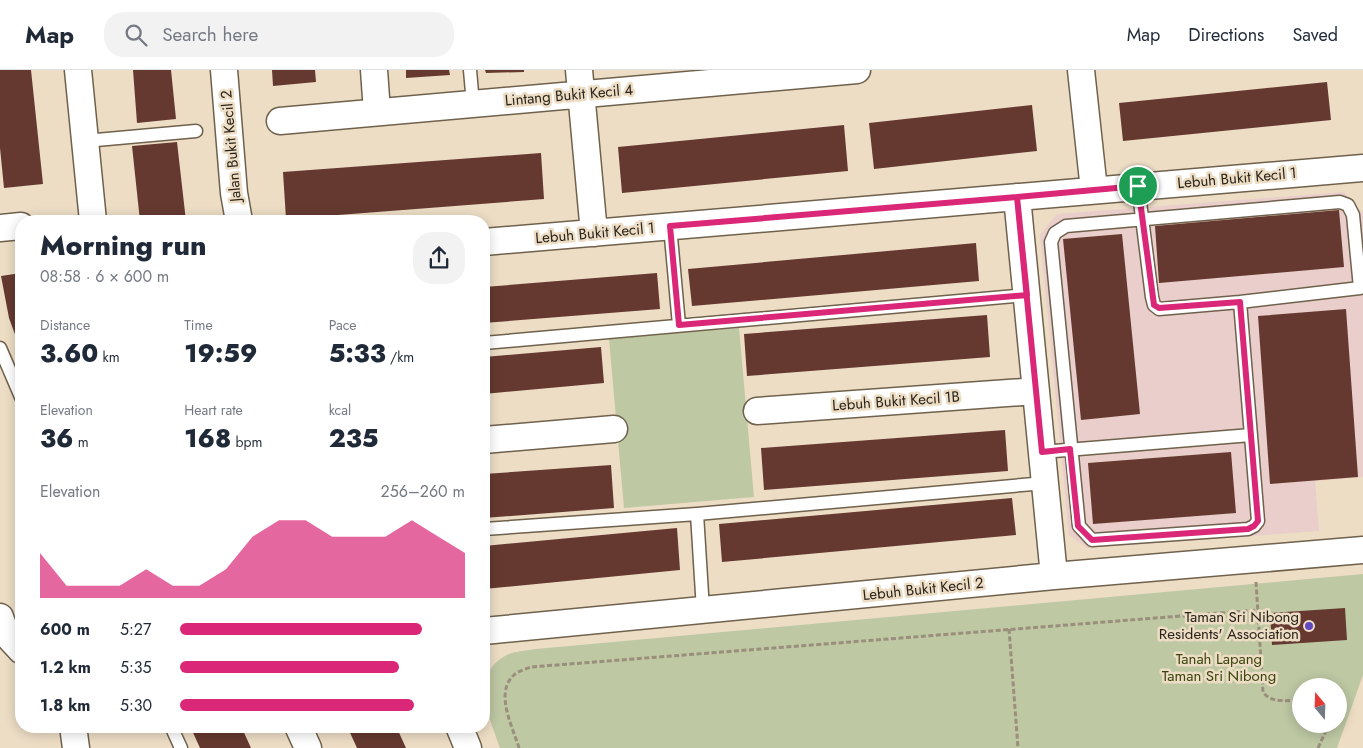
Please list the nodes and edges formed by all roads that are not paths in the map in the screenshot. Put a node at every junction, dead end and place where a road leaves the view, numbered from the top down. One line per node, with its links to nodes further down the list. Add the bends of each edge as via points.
1 (78, 70): 12 (street)
2 (224, 70): 18 (street, Jalan Bukit Kecil 2)
3 (374, 70): 9 (street)
4 (470, 70): 8 (lane)
5 (857, 70): 7 (street, Lintang Bukit Kecil 4)
6 (1081, 70): 15 (street)
7 (580, 82): 8 (street, Lintang Bukit Kecil 4); 23 (street)
8 (473, 104): 9 (street, Lintang Bukit Kecil 4)
9 (378, 112): 10 (street, Lintang Bukit Kecil 4)
10 (280, 120)
11 (196, 131): 12 (lane)
12 (85, 141): 17 (street)
13 (1363, 168): 14 (street, Lebuh Bukit Kecil 1)
14 (1138, 186): 15 (street, Lebuh Bukit Kecil 1); 19 (lane)
15 (1094, 190): 16 (street, Lebuh Bukit Kecil 1)
16 (1017, 197): 20 (street, Lebuh Bukit Kecil 1); 25 (street)
17 (85, 215)
18 (238, 215)
19 (1142, 219): 26 (lane, via 1154,305 1159,308); 26 (lane, via 1340,202 1348,205 1353,215 1360,288); 36 (lane, via 1066,226 1055,233 1051,242)
20 (670, 226): 23 (street, Lebuh Bukit Kecil 1); 27 (lane)
21 (15, 227): 22 (street)
22 (0, 228)
23 (594, 233): 24 (street, Lebuh Bukit Kecil 1)
24 (490, 242)
25 (1027, 295): 27 (lane); 31 (street)
26 (1240, 302): 34 (lane)
27 (679, 325): 28 (lane)
28 (490, 342)
29 (0, 348): 30 (lane)
30 (15, 383)
31 (1036, 391): 32 (street, Lebuh Bukit Kecil 1B); 37 (street)
32 (757, 411)
33 (614, 429): 35 (street)
34 (1251, 435): 36 (lane); 36 (lane, via 1258,521 1248,529 1092,540 1078,526)
35 (490, 439)
36 (1070, 449): 37 (lane)
37 (1042, 452): 38 (street)
38 (1045, 483): 39 (lane); 42 (street)
39 (697, 514): 40 (lane); 43 (lane)
40 (490, 530)
41 (1363, 550): 42 (street, Lebuh Bukit Kecil 2)
42 (1054, 576): 43 (street, Lebuh Bukit Kecil 2)
43 (703, 610): 45 (street, Lebuh Bukit Kecil 2)
44 (0, 617): 46 (street, via 6,634)
45 (490, 630)
46 (15, 644)
47 (75, 733): 51 (street)
48 (174, 733): 52 (lane)
49 (301, 733): 53 (street)
50 (461, 733): 54 (street)
51 (76, 748)
52 (181, 748)
53 (308, 748)
54 (468, 748)

